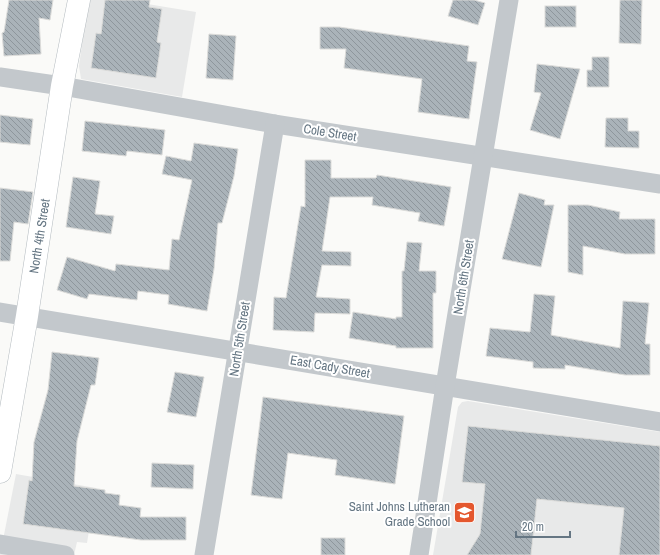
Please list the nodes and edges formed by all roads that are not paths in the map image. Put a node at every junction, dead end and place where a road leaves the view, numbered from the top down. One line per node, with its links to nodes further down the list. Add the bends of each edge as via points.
1 (78, 0): 4 (street, North 4th Street)
2 (509, 0): 6 (street, North 6th Street)
3 (0, 77): 4 (street, Cole Street)
4 (62, 86): 5 (street, Cole Street); 9 (street, North 4th Street)
5 (275, 124): 6 (street, Cole Street); 10 (street, North 5th Street)
6 (483, 157): 7 (street, Cole Street); 11 (street, North 6th Street)
7 (660, 184)
8 (0, 312): 9 (street, East Cady Street)
9 (26, 316): 10 (street, East Cady Street); 13 (street, North 4th Street)
10 (238, 351): 11 (street, East Cady Street); 16 (street, North 5th Street)
11 (445, 386): 12 (street, East Cady Street); 17 (street, North 6th Street)
12 (660, 422)
13 (0, 472)
14 (0, 544): 15 (street)
15 (65, 555)
16 (204, 555)
17 (419, 555)

